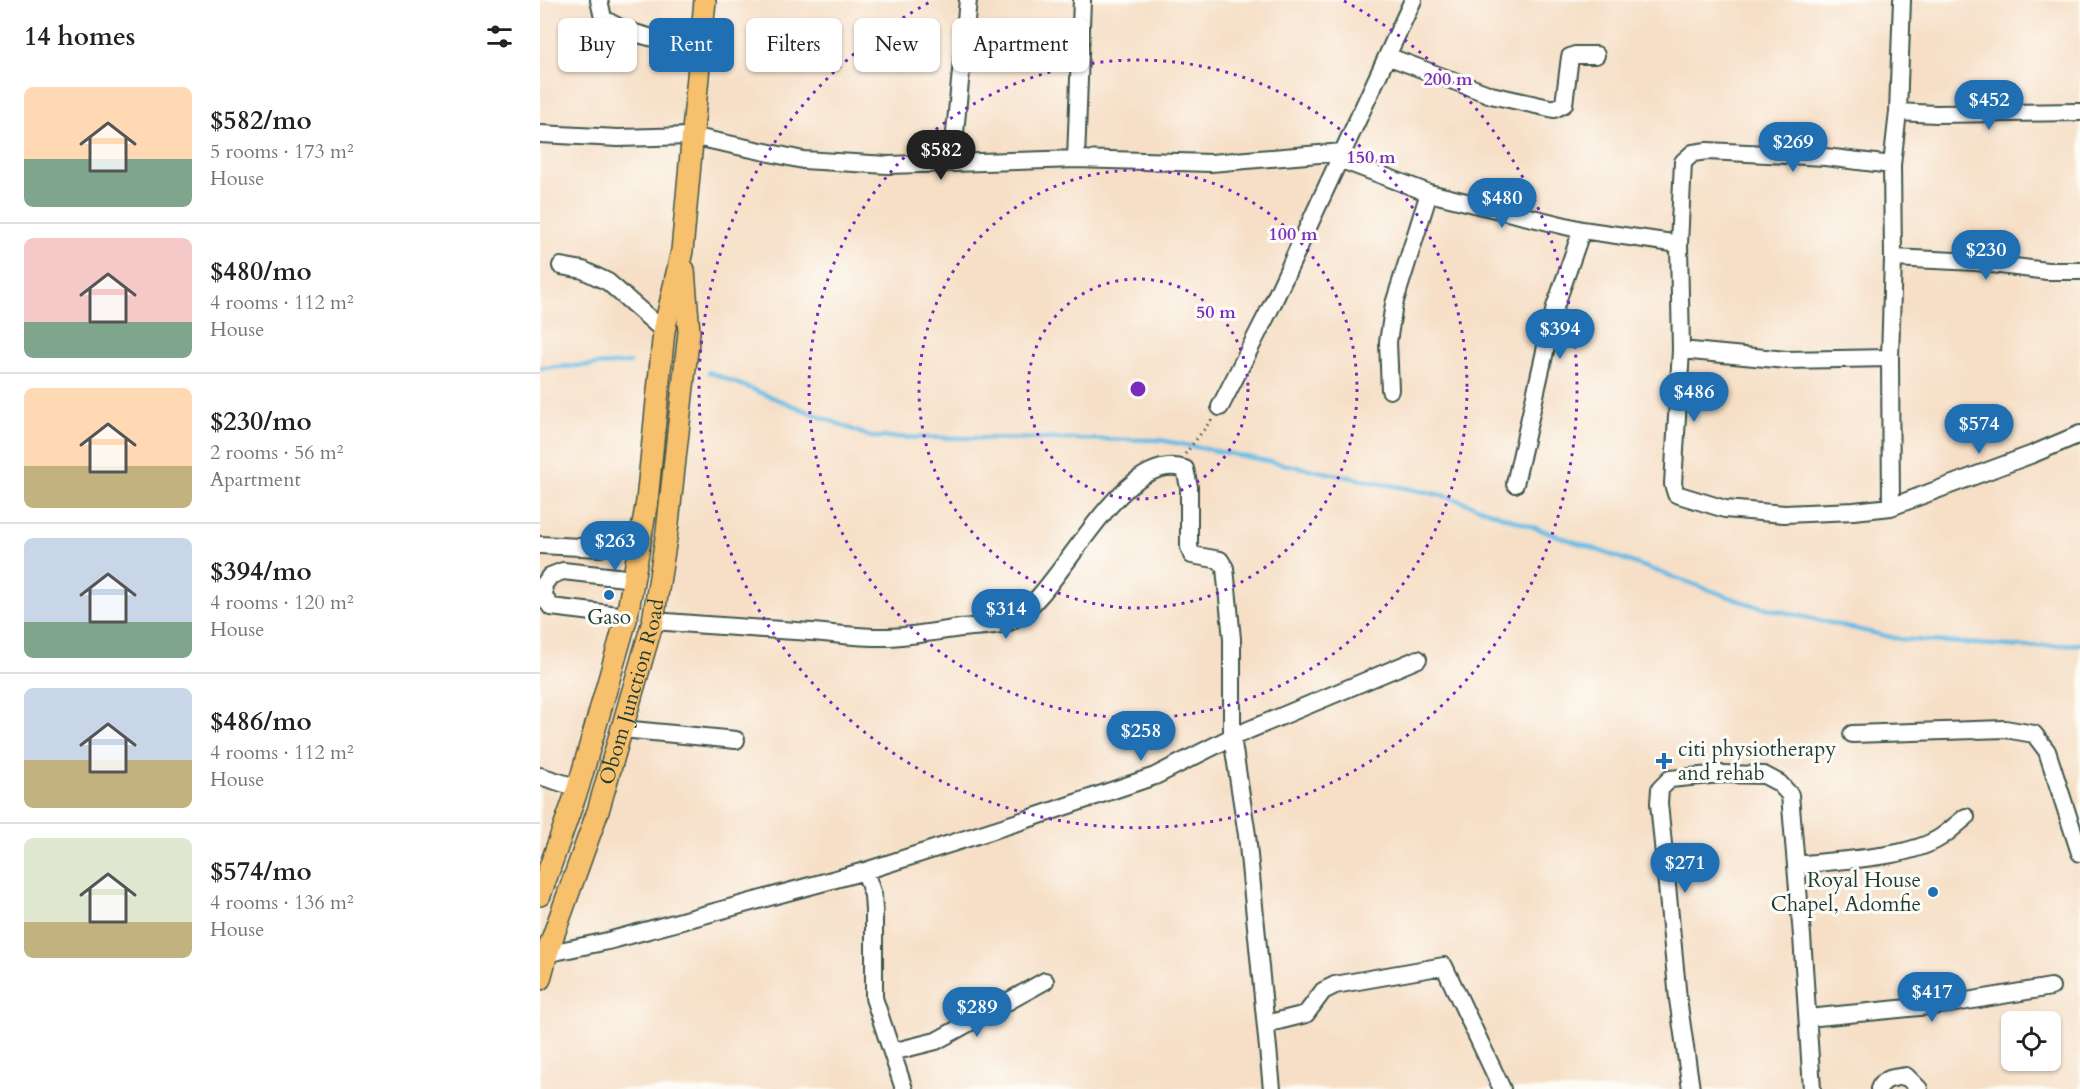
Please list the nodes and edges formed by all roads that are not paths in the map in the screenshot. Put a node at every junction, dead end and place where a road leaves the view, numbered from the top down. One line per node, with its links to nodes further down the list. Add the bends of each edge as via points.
1 (599, 0): 8 (street, via 603,18)
2 (705, 0): 7 (main road, Obom Junction Road)
3 (968, 0): 18 (street)
4 (1082, 0): 17 (street)
5 (1413, 0): 10 (street)
6 (1902, 0): 12 (street)
7 (703, 18)
8 (649, 35)
9 (1596, 55): 10 (street, via 1570,57 1564,104 1554,109 1491,95)
10 (1387, 56): 16 (street)
11 (698, 72): 15 (main road, Obom Junction Road)
12 (1898, 112): 13 (street); 19 (street)
13 (2080, 112)
14 (540, 134): 15 (street)
15 (692, 136): 18 (street, via 803,160 888,165); 23 (main road, Obom Junction Road)
16 (1341, 155): 17 (street, via 1211,164); 20 (street); 31 (street)
17 (1076, 159): 18 (street)
18 (952, 163)
19 (1892, 165): 22 (street, via 1825,157 1693,153 1683,162); 24 (street)
20 (1429, 193): 21 (street); 30 (street, via 1394,304 1388,342)
21 (1582, 230): 22 (street); 33 (street, via 1553,317)
22 (1679, 244): 28 (street)
23 (682, 251): 27 (main road, Obom Junction Road); 39 (main road, Obom Junction Road, via 689,332)
24 (1893, 258): 26 (street); 29 (street)
25 (561, 266): 27 (street, via 583,270 608,282)
26 (2080, 271)
27 (664, 331): 37 (main road, Obom Junction Road, via 647,501)
28 (1681, 350): 29 (street, via 1786,360); 34 (street, via 1673,484 1676,494 1725,509 1784,514)
29 (1890, 358): 34 (street)
30 (1390, 390)
31 (1220, 407)
32 (2080, 434): 34 (street)
33 (1515, 484)
34 (1891, 507)
35 (540, 545): 36 (street)
36 (600, 548)
37 (634, 579): 38 (main road, Obom Junction Road); 38 (street, via 563,571 550,576 543,586 551,607)
38 (627, 616): 46 (main road, Obom Junction Road)
39 (653, 621): 41 (main road, Obom Junction Road); 43 (street, via 889,637 1008,622 1026,612 1040,597 1110,504 1142,478 1166,468 1185,469 1191,555 1220,560 1225,568 1232,639)
40 (1418, 659): 43 (street)
41 (622, 729): 44 (street); 53 (main road, Obom Junction Road, via 598,811)
42 (1852, 734): 48 (street, via 2005,729 2034,734 2047,751)
43 (1232, 737): 51 (street, via 1155,776); 58 (street, via 1247,835)
44 (736, 740)
45 (540, 776): 46 (street)
46 (578, 788): 50 (main road, Obom Junction Road)
47 (1966, 816): 49 (street, via 1940,838 1914,848)
48 (2080, 853)
49 (1796, 865): 57 (street); 63 (street, via 1790,795 1779,783 1764,775 1721,774 1670,779 1660,789 1677,999)
50 (544, 870): 52 (main road, Obom Junction Road)
51 (866, 871): 53 (street, via 608,941); 59 (street, via 874,910 874,998)
52 (540, 895)
53 (544, 954): 54 (main road, Obom Junction Road)
54 (540, 979)
55 (1045, 981): 59 (street, via 936,1041)
56 (2051, 987): 57 (street, via 1949,1004)
57 (1808, 1018): 64 (street)
58 (1266, 1024): 61 (street); 62 (street, via 1306,1014 1323,991 1335,985 1444,966)
59 (892, 1052): 60 (street)
60 (904, 1089)
61 (1272, 1089)
62 (1502, 1089)
63 (1691, 1089)
64 (1812, 1089)
65 (1879, 1089): 66 (street, via 1887,1079 1906,1076)
66 (1919, 1089)

